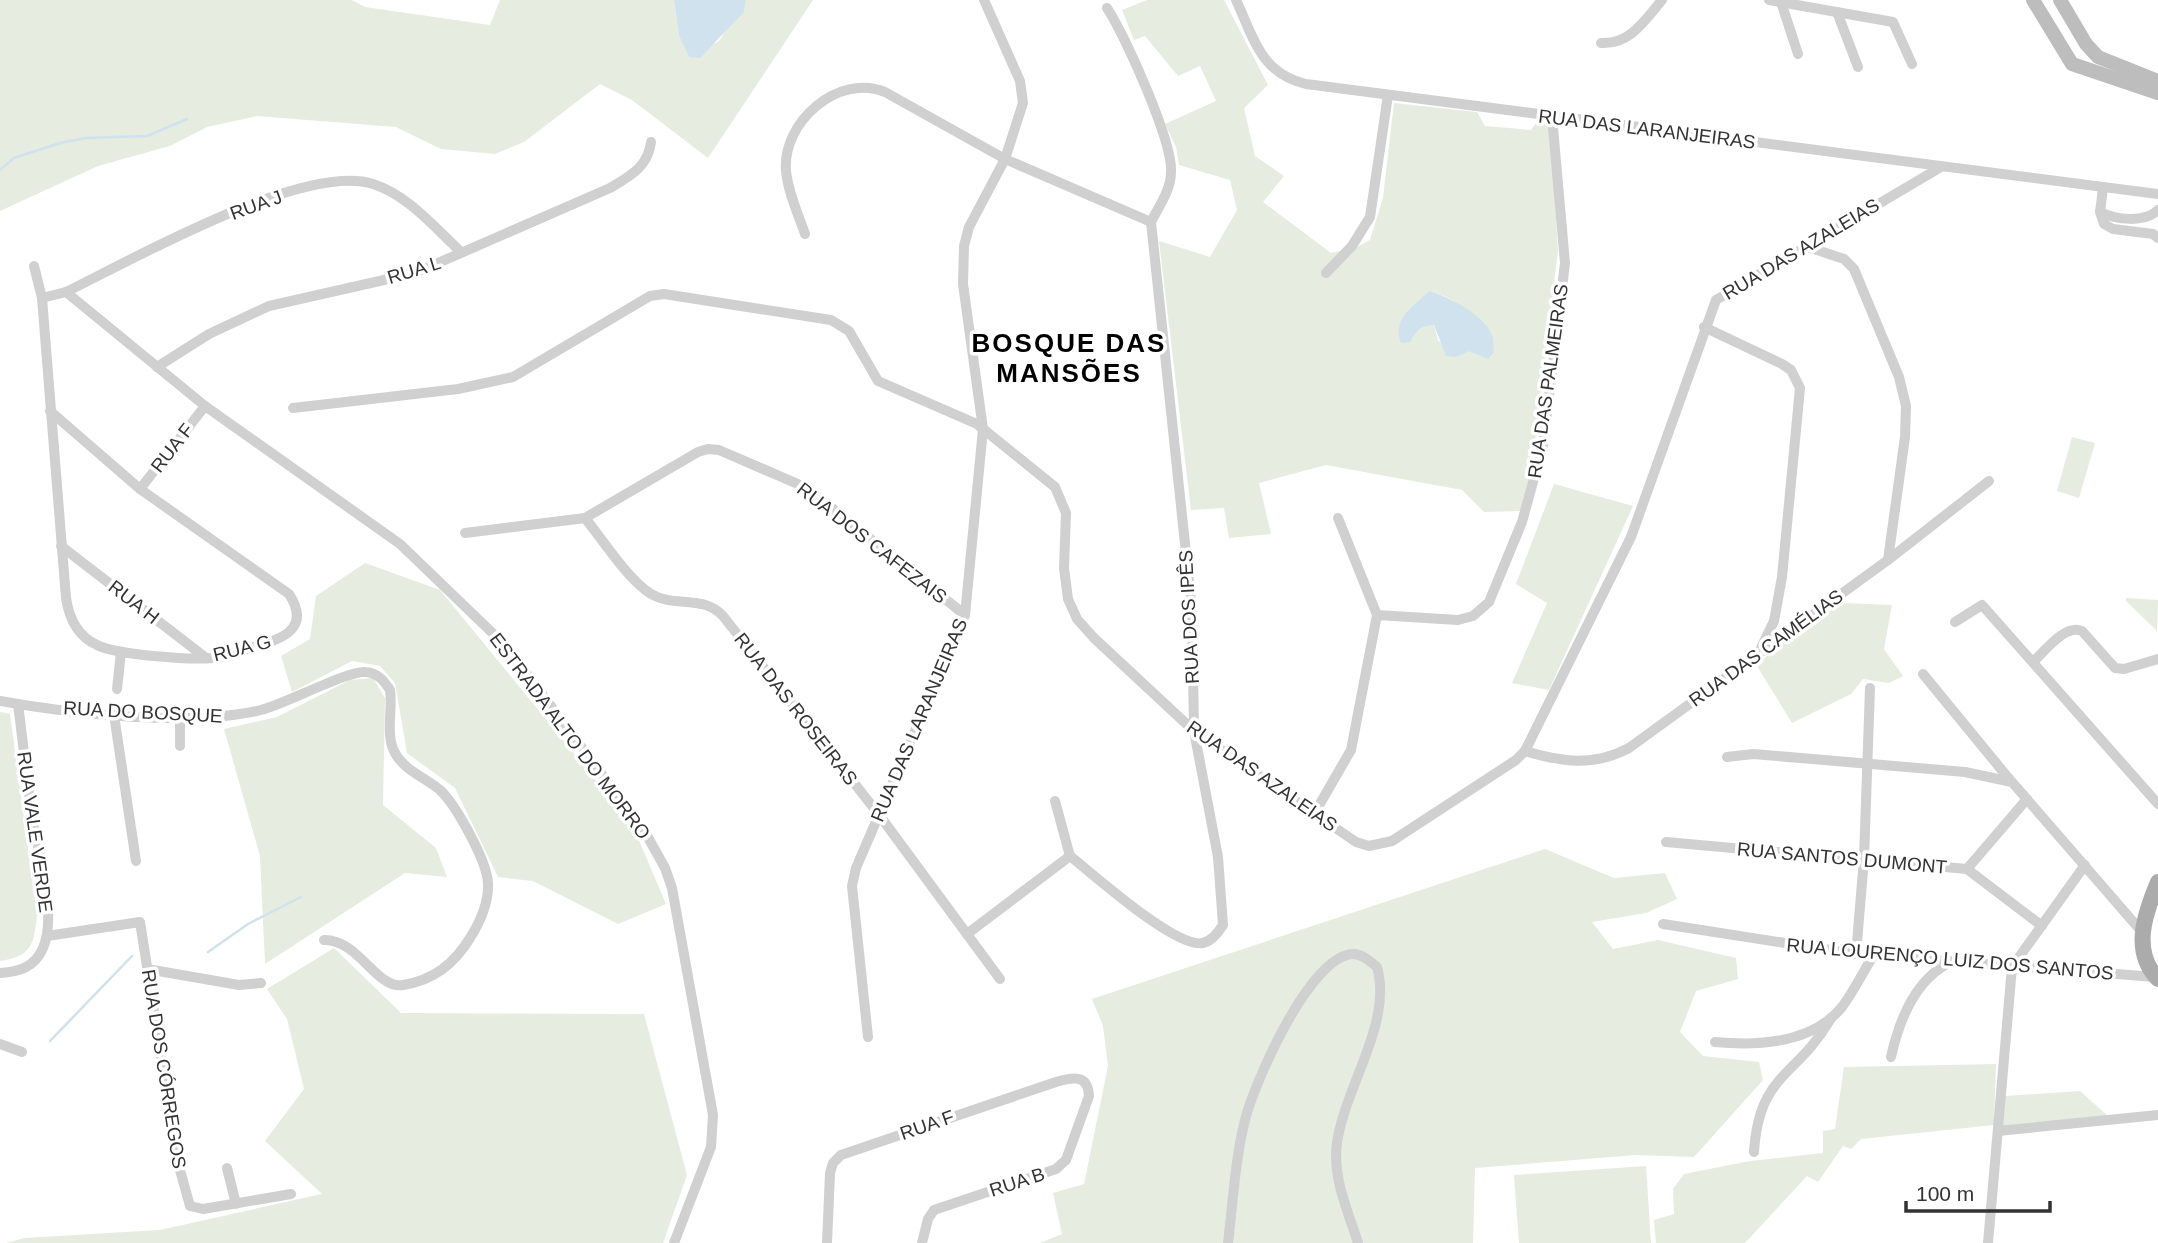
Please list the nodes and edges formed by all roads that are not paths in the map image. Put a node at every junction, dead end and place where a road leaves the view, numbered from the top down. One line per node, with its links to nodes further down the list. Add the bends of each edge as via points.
1 (984, 0): 19 (street, RUA DAS LARANJEIRAS, via 1023,93 1021,114)
2 (1236, 0): 16 (street, RUA DAS LARANJEIRAS, via 1268,65 1278,74 1306,84)
3 (1662, 0): 10 (street, via 1630,35)
4 (1769, 0): 7 (street)
5 (2033, 0): 15 (main road, via 2072,64)
6 (2060, 0): 14 (main road, via 2098,57)
7 (1781, 2): 9 (street); 11 (street)
8 (1107, 8): 26 (street, via 1131,49 1171,162 1169,183)
9 (1837, 12): 12 (street, via 1893,22); 13 (street)
10 (1601, 43)
11 (1798, 54)
12 (1912, 64)
13 (1858, 67)
14 (2158, 81)
15 (2158, 93)
16 (1388, 95): 17 (street, RUA DAS LARANJEIRAS); 33 (street, via 1370,217 1358,239)
17 (1552, 116): 20 (street, RUA DAS LARANJEIRAS); 50 (street, RUA DAS PALMEIRAS, via 1565,262 1543,446 1522,522 1489,602 1473,616 1458,620)
18 (650, 142): 31 (street, RUA L, via 644,163 610,188)
19 (1005, 159): 26 (street); 28 (street, via 874,88 841,92 801,121 788,151 786,172); 41 (street, RUA DAS LARANJEIRAS, via 968,227 962,260)
20 (1941, 167): 21 (street, RUA DAS LARANJEIRAS); 30 (street, RUA DAS AZALEIAS)
21 (2103, 188): 22 (street, RUA DAS LARANJEIRAS); 23 (street)
22 (2158, 194)
23 (2100, 212): 25 (street); 27 (street, via 2108,227)
24 (2156, 212): 25 (street); 29 (street)
25 (2130, 218): 27 (street)
26 (1151, 222): 64 (street, RUA DOS IPÊS, via 1192,610)
27 (2127, 231): 29 (street)
28 (805, 234)
29 (2156, 236)
30 (1805, 246): 36 (street, RUA DAS AZALEIAS, via 1716,300); 48 (street, via 1844,259 1854,269 1904,392 1905,437)
31 (461, 251): 34 (street, RUA J, via 387,189 351,179 248,206); 37 (street, RUA L, via 442,264 415,273 270,306 209,334)
32 (34, 266): 35 (street, RUA G)
33 (1326, 273)
34 (66, 292): 35 (street, RUA J); 37 (street, ESTRADA ALTO DO MORRO)
35 (42, 298): 40 (street, RUA G)
36 (1704, 327): 53 (street, via 1782,364 1800,388 1782,578 1774,621); 66 (street, RUA DAS AZALEIAS, via 1631,537)
37 (157, 367): 38 (street, ESTRADA ALTO DO MORRO)
38 (205, 406): 43 (street, RUA F); 110 (street, ESTRADA ALTO DO MORRO, via 400,544 506,646 655,848 672,888 713,1115 711,1147)
39 (293, 408): 41 (street, RUA DAS AZALEIAS, via 457,389 513,377 639,300 664,294 831,320 849,331 878,381)
40 (50, 411): 43 (street, RUA G); 47 (street, RUA G)
41 (983, 429): 49 (street, RUA DAS LARANJEIRAS); 64 (street, RUA DAS AZALEIAS, via 1046,478 1062,499 1066,513 1064,568 1068,599 1077,620)
42 (1989, 481): 48 (street, RUA DAS CAMÉLIAS)
43 (140, 489): 54 (street, RUA G, via 280,586 294,602 296,622 286,636)
44 (585, 518): 46 (street, RUA DOS CAFEZAIS); 49 (street, RUA DOS CAFEZAIS, via 698,453 719,450 807,488); 74 (street, RUA DAS ROSEIRAS, via 653,595 715,608)
45 (1338, 518): 50 (street)
46 (465, 533)
47 (61, 546): 52 (street, RUA G, via 73,623 98,646); 54 (street, RUA H)
48 (1888, 561): 53 (street, RUA DAS CAMÉLIAS)
49 (965, 615): 74 (street, RUA DAS LARANJEIRAS)
50 (1377, 615): 73 (street, via 1351,750)
51 (1955, 622): 56 (street, via 1982,605)
52 (121, 652): 54 (street, RUA G); 59 (street)
53 (1759, 652): 66 (street, RUA DAS CAMÉLIAS, via 1618,754 1571,762)
54 (206, 658)
55 (2158, 659): 56 (street, via 2115,668 2075,628)
56 (2034, 661): 72 (street)
57 (1923, 674): 69 (street)
58 (1870, 688): 68 (street)
59 (117, 689)
60 (0, 701): 61 (street, RUA DO BOSQUE)
61 (18, 704): 62 (street, RUA DO BOSQUE); 86 (street, RUA VALE VERDE)
62 (114, 715): 63 (street, RUA DO BOSQUE); 78 (street)
63 (180, 716): 65 (street); 87 (street, RUA DO BOSQUE, via 231,716 263,710 357,672 376,675 390,690 391,745 397,756 456,809 487,875 487,897 474,931 454,962 412,983 400,986 390,982 345,944)
64 (1194, 731): 73 (street, RUA DAS AZALEIAS); 76 (street, RUA DOS IPÊS, via 1223,898 1223,925 1218,933 1195,943 1157,926)
65 (180, 746)
66 (1525, 751): 73 (street, RUA DAS AZALEIAS, via 1382,845 1356,842)
67 (1727, 757): 68 (street, via 1754,754)
68 (1867, 764): 69 (street, via 1965,772); 77 (street)
69 (2012, 782): 70 (street)
70 (2027, 799): 79 (street); 80 (street)
71 (1055, 801): 76 (street)
72 (2158, 804)
73 (1314, 814)
74 (880, 816): 85 (street, RUA DAS ROSEIRAS); 98 (street, RUA DAS LARANJEIRAS, via 852,886)
75 (1666, 842): 77 (street, RUA SANTOS DUMONT)
76 (1070, 856): 85 (street)
77 (1864, 859): 80 (street, RUA SANTOS DUMONT); 88 (street)
78 (136, 861)
79 (2085, 865): 83 (street); 84 (street)
80 (1967, 869): 83 (street, RUA SANTOS DUMONT)
81 (2158, 882): 84 (main road)
82 (1663, 924): 88 (street, RUA LOURENÇO LUIZ DOS SANTOS)
83 (2042, 926): 91 (street)
84 (2142, 932): 94 (main road, via 2146,960)
85 (967, 933): 95 (street, RUA DAS ROSEIRAS)
86 (47, 936): 92 (street, RUA DOS CÓRREGOS, via 140,922); 93 (street, RUA VALE VERDE, via 31,965)
87 (324, 940)
88 (1856, 954): 89 (street, RUA LOURENÇO LUIZ DOS SANTOS)
89 (1873, 956): 90 (street, RUA LOURENÇO LUIZ DOS SANTOS); 97 (street)
90 (1952, 962): 91 (street, RUA LOURENÇO LUIZ DOS SANTOS); 102 (street, via 1934,971 1920,987)
91 (2012, 967): 94 (street, RUA LOURENÇO LUIZ DOS SANTOS); 105 (street)
92 (147, 969): 96 (street, via 239,985); 109 (street, RUA DOS CÓRREGOS, via 187,1200 194,1209)
93 (0, 973)
94 (2157, 978)
95 (1000, 979)
96 (261, 983)
97 (1831, 1018): 99 (street, via 1790,1039); 106 (street, via 1812,1048 1784,1072 1768,1094 1756,1125)
98 (868, 1037)
99 (1715, 1042)
100 (0, 1044): 101 (street)
101 (22, 1052)
102 (1891, 1057)
103 (1089, 1096): 111 (street, RUA F, via 1084,1080 1074,1077 841,1155 830,1173); 112 (street, RUA B, via 1066,1160 1056,1169 934,1210)
104 (2158, 1115): 105 (street)
105 (1997, 1131): 115 (street)
106 (1754, 1152)
107 (227, 1168): 109 (street)
108 (291, 1194): 109 (street, RUA DOS CÓRREGOS)
109 (236, 1204)
110 (674, 1243)
111 (827, 1243)
112 (922, 1243)
113 (1228, 1243): 114 (street, via 1245,1122 1256,1083 1276,1040 1321,974 1353,954 1377,967 1382,1000 1345,1105 1337,1144 1339,1181)
114 (1358, 1243)
115 (1988, 1243)

